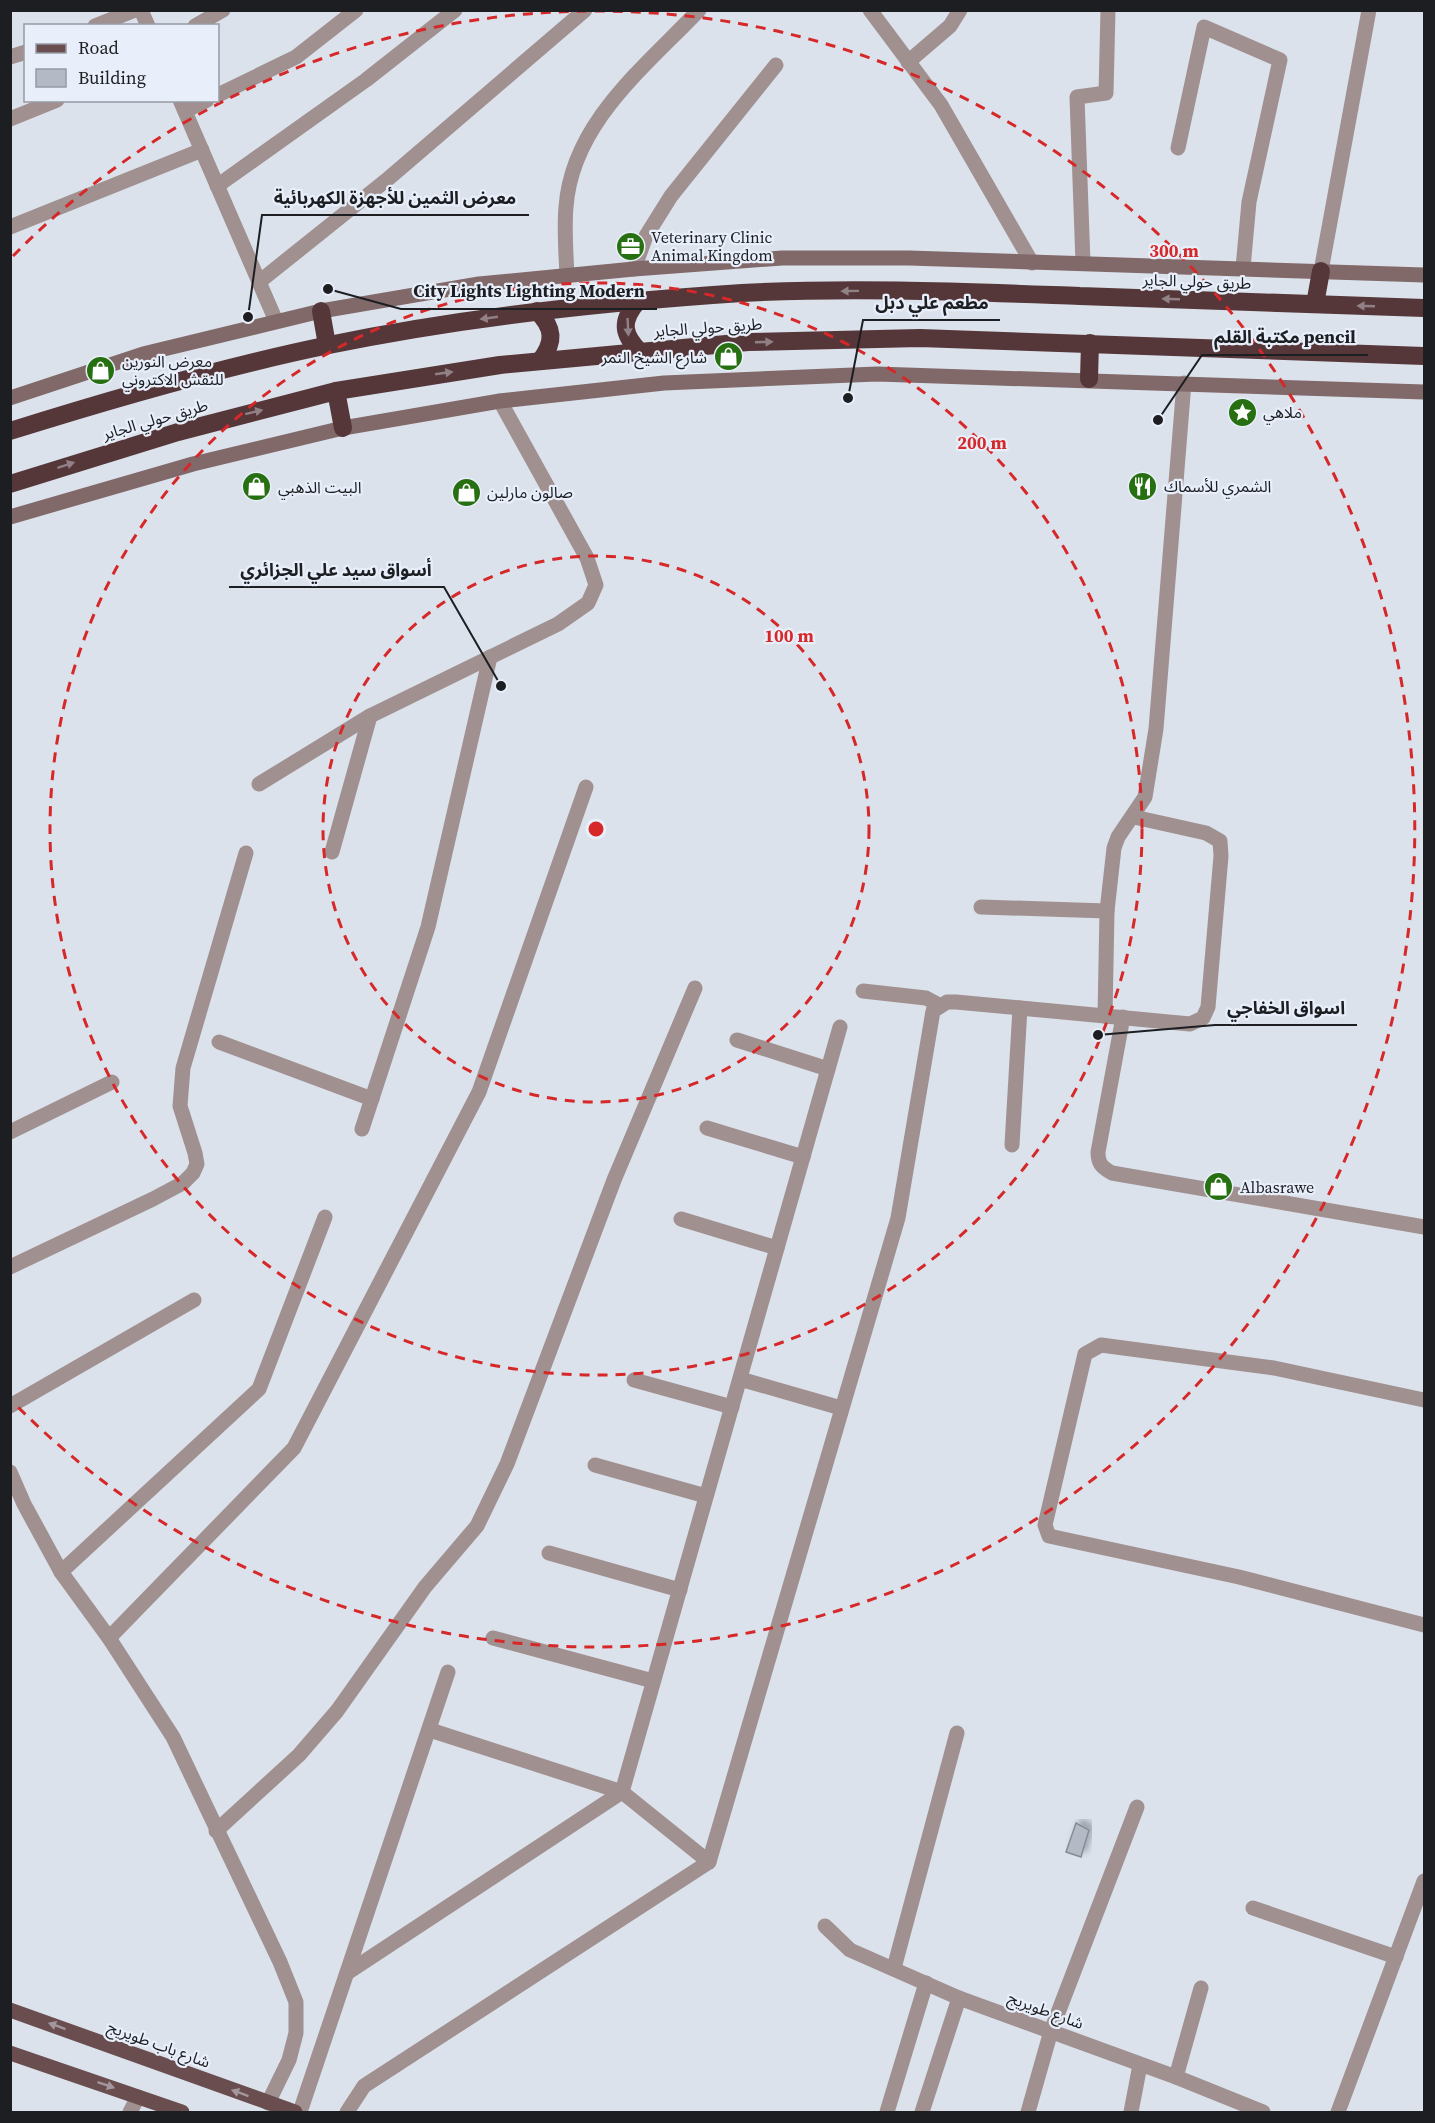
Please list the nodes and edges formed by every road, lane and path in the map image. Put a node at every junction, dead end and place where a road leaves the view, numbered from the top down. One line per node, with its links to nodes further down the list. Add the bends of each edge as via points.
1 (135, 10): 12 (street)
2 (141, 10): 13 (street)
3 (223, 10): 14 (street)
4 (356, 10): 17 (street, via 296,57)
5 (455, 10): 24 (street, via 366,80)
6 (585, 10): 33 (street, via 389,178)
7 (699, 10): 32 (street, via 606,107 584,140 566,206)
8 (870, 10): 15 (street)
9 (960, 10): 15 (street, via 950,26)
10 (1108, 10): 27 (street, via 1106,93 1077,97)
11 (1370, 10): 30 (street)
12 (100, 24)
13 (147, 24)
14 (198, 24)
15 (908, 62): 26 (street, via 941,105)
16 (776, 65): 29 (street, via 671,196 646,236)
17 (219, 95)
18 (52, 102): 21 (street)
19 (199, 102): 20 (street)
20 (183, 106): 23 (street)
21 (10, 119)
22 (1178, 148): 28 (street, via 1204,27 1280,60 1249,202)
23 (202, 150): 24 (street); 25 (street)
24 (217, 186): 33 (street)
25 (10, 227)
26 (1032, 263): 27 (main road); 29 (main road, via 782,258)
27 (1083, 263): 28 (main road)
28 (1243, 268): 30 (main road)
29 (634, 269): 32 (main road)
30 (1321, 271): 31 (main road); 35 (highway)
31 (1425, 275)
32 (567, 276): 37 (main road, via 479,284)
33 (259, 282): 39 (street)
34 (637, 302): 35 (highway, طريق حولي الجاير, one-way to 34, via 918,290 745,293); 38 (highway, طريق حولي الجاير); 42 (highway, one-way to 42, via 628,313 625,327 629,342)
35 (1315, 304): 36 (highway, طريق حولي الجاير, one-way to 35)
36 (1425, 308)
37 (321, 311): 39 (main road); 41 (highway)
38 (537, 311): 41 (highway, طريق حولي الجاير, one-way to 41); 44 (highway, via 548,321 552,335 549,350)
39 (276, 321): 49 (main road, via 143,354)
40 (1090, 343): 42 (highway, طريق حولي الجاير, one-way to 40, via 748,342 864,338); 43 (highway, طريق حولي الجاير); 45 (highway)
41 (327, 345): 52 (highway, طريق حولي الجاير)
42 (640, 352): 44 (highway, طريق حولي الجاير)
43 (1425, 356)
44 (540, 361): 47 (highway, طريق حولي الجاير, one-way to 44)
45 (1089, 379): 46 (main road); 50 (main road, via 787,376 664,383)
46 (1184, 383): 48 (main road); 59 (street, via 1156,729 1149,783)
47 (336, 391): 51 (highway); 53 (highway, طريق حولي الجاير, one-way to 47, via 178,432)
48 (1425, 392)
49 (10, 398)
50 (500, 400): 51 (main road); 55 (street, via 587,558 596,585 588,603 558,624)
51 (343, 428): 54 (main road, via 193,464)
52 (10, 430)
53 (10, 484)
54 (10, 517)
55 (490, 657): 56 (street); 75 (street, via 428,927)
56 (370, 716): 57 (street); 60 (street)
57 (259, 784)
58 (586, 788): 100 (street, via 479,1092 294,1448)
59 (1134, 817): 63 (street, via 1114,848); 69 (street, via 1215,836 1220,841 1221,856 1208,1007 1203,1018 1190,1024)
60 (332, 852)
61 (246, 853): 85 (street, via 183,1068 180,1106 195,1153 197,1164 193,1173 153,1199)
62 (981, 906): 63 (street)
63 (1107, 911): 68 (street)
64 (696, 988): 108 (street, via 614,1180 515,1443 477,1526 425,1587 337,1711 299,1755)
65 (863, 992): 66 (street, via 926,998)
66 (939, 1005): 67 (street, via 956,1002); 92 (street, via 930,1020 898,1218)
67 (1020, 1008): 68 (street); 79 (street)
68 (1105, 1016): 69 (street)
69 (1123, 1017): 83 (street, via 1098,1152 1103,1168 1112,1173)
70 (840, 1027): 73 (street)
71 (737, 1040): 73 (street)
72 (219, 1042): 75 (street)
73 (828, 1069): 80 (street)
74 (112, 1082): 78 (street)
75 (372, 1099): 77 (street)
76 (707, 1128): 80 (street)
77 (362, 1129)
78 (10, 1132)
79 (1012, 1145)
80 (803, 1157): 84 (street)
81 (325, 1217): 97 (street, via 259,1389)
82 (681, 1219): 84 (street)
83 (1425, 1227)
84 (777, 1248): 87 (street)
85 (10, 1267)
86 (194, 1300): 90 (street)
87 (740, 1378): 91 (street); 92 (street)
88 (634, 1380): 91 (street)
89 (1425, 1400): 99 (street, via 1274,1368 1101,1345 1085,1354 1045,1525 1048,1536 1239,1577)
90 (10, 1406)
91 (732, 1407): 95 (street)
92 (841, 1408): 109 (street)
93 (595, 1465): 95 (street)
94 (10, 1472): 97 (street)
95 (706, 1496): 98 (street)
96 (549, 1553): 98 (street)
97 (61, 1572): 100 (street)
98 (680, 1590): 103 (street)
99 (1425, 1625)
100 (110, 1638): 108 (street, via 173,1737)
101 (493, 1638): 103 (street)
102 (447, 1672): 104 (street)
103 (653, 1681): 106 (street)
104 (430, 1730): 106 (street); 115 (street)
105 (957, 1733): 114 (street)
106 (622, 1792): 109 (street); 115 (street)
107 (1137, 1808): 120 (street)
108 (216, 1831): 126 (street, via 296,2002 296,2033)
109 (709, 1862): 131 (street, via 364,2086)
110 (1425, 1881): 113 (street)
111 (1253, 1908): 113 (street)
112 (825, 1926): 114 (street, شارع طويريج, via 850,1950)
113 (1396, 1957): 137 (street)
114 (894, 1968): 116 (street, شارع طويريج)
115 (347, 1973): 130 (street)
116 (926, 1983): 118 (street, شارع طويريج); 132 (street)
117 (1201, 1988): 123 (street)
118 (959, 1998): 120 (street, شارع طويريج); 133 (street)
119 (10, 2010): 126 (main road, شارع باب طويريج, one-way to 119)
120 (1051, 2031): 122 (street, شارع طويريج); 134 (street)
121 (10, 2053): 124 (main road, one-way to 124)
122 (1140, 2065): 123 (street, شارع طويريج); 135 (street)
123 (1176, 2077): 125 (street, شارع طويريج)
124 (138, 2097): 127 (street); 128 (main road)
125 (1237, 2107): 136 (street, شارع طويريج)
126 (269, 2108): 129 (main road, شارع باب طويريج)
127 (130, 2112)
128 (182, 2112)
129 (295, 2112)
130 (300, 2112)
131 (347, 2112)
132 (887, 2112)
133 (922, 2112)
134 (1028, 2112)
135 (1131, 2112)
136 (1263, 2112)
137 (1338, 2112)

